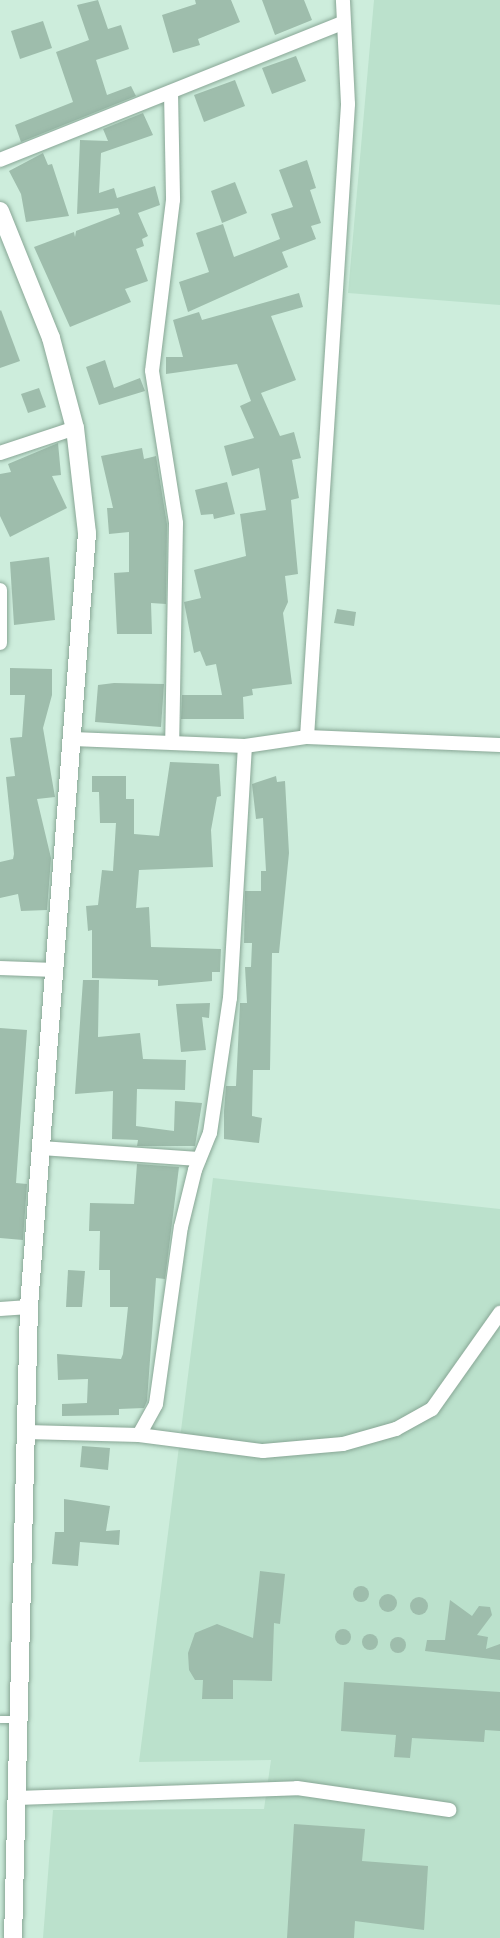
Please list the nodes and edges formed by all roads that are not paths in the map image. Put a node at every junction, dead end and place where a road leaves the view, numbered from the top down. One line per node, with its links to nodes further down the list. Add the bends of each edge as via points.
1 (343, 0): 2 (street)
2 (343, 23): 3 (street); 10 (street, via 348,104)
3 (171, 92): 4 (street); 12 (street, via 173,200 152,371 176,523)
4 (0, 160)
5 (0, 211): 6 (street, via 51,338)
6 (75, 428): 7 (street); 11 (street, via 87,533)
7 (0, 453)
8 (0, 590): 9 (street)
9 (0, 643)
10 (307, 737): 13 (street); 14 (street)
11 (73, 740): 12 (street); 16 (street)
12 (172, 743): 14 (street)
13 (500, 745)
14 (245, 746): 18 (street, via 230,998 210,1133)
15 (0, 968): 16 (street)
16 (55, 970): 17 (street)
17 (41, 1148): 18 (street); 19 (street)
18 (199, 1159): 23 (street, via 181,1227 156,1404)
19 (29, 1306): 20 (street); 22 (street)
20 (0, 1309)
21 (500, 1313): 23 (street, via 432,1409 396,1430 343,1444 263,1451)
22 (26, 1432): 23 (street); 24 (street)
23 (139, 1435)
24 (19, 1718): 25 (lane); 26 (street)
25 (0, 1719)
26 (17, 1798): 27 (street, via 297,1788); 28 (street)
27 (449, 1810)
28 (13, 1938)

